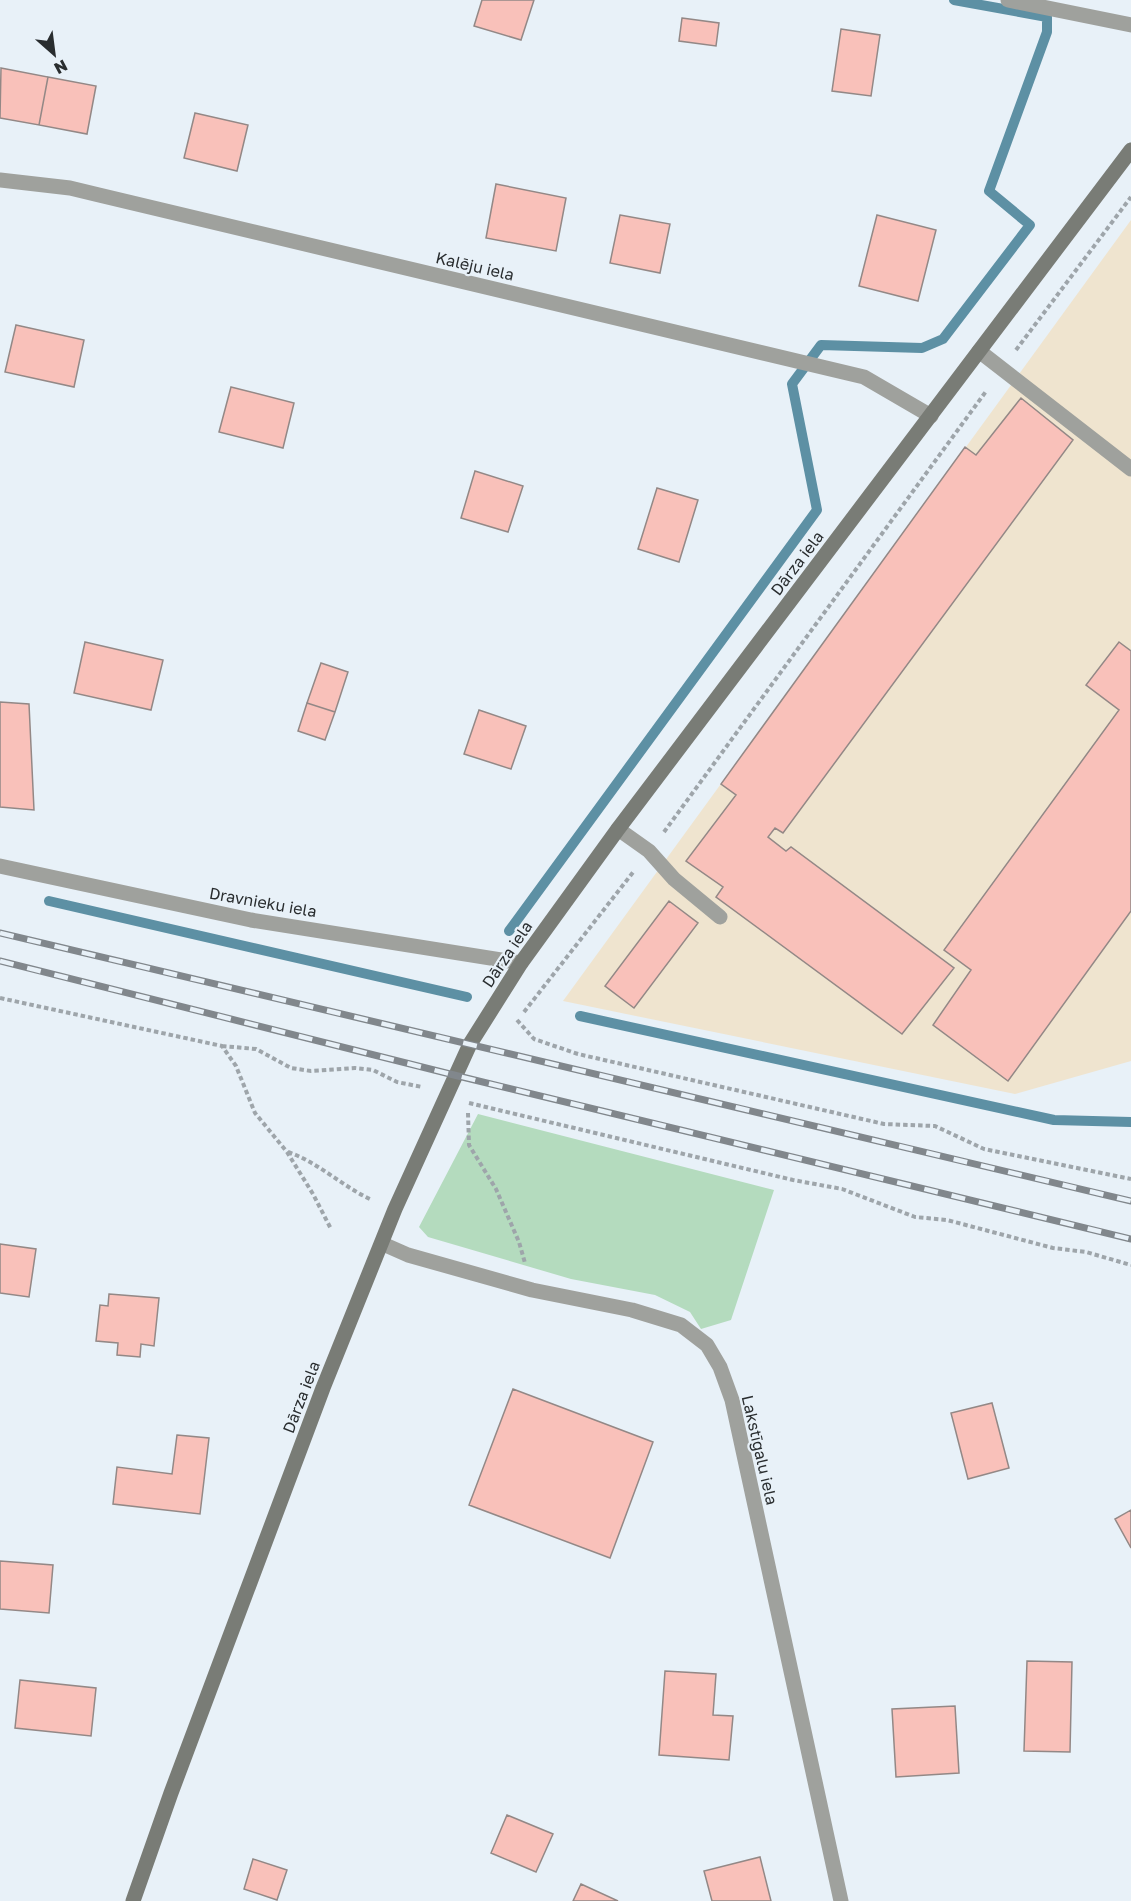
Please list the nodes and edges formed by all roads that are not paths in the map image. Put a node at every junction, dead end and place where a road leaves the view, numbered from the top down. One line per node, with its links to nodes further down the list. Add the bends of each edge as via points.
1 (1008, 0): 2 (street)
2 (1131, 25)
3 (1131, 150): 5 (street, Dārza iela)
4 (0, 180): 6 (street, Kalēju iela, via 70,188 864,377)
5 (979, 351): 6 (street, Dārza iela); 7 (street)
6 (931, 416): 8 (street, Dārza iela)
7 (1131, 469)
8 (618, 829): 10 (street, via 649,851); 11 (street, Dārza iela)
9 (0, 866): 11 (street, Dravnieku iela, via 251,920)
10 (720, 917)
11 (520, 963): 12 (street, Dārza iela, via 470,1044)
12 (382, 1244): 13 (street, Dārza iela, via 319,1399); 14 (street, Lakstīgalu iela, via 532,1290 632,1310 681,1325 707,1345 732,1400)
13 (133, 1901)
14 (840, 1901)

